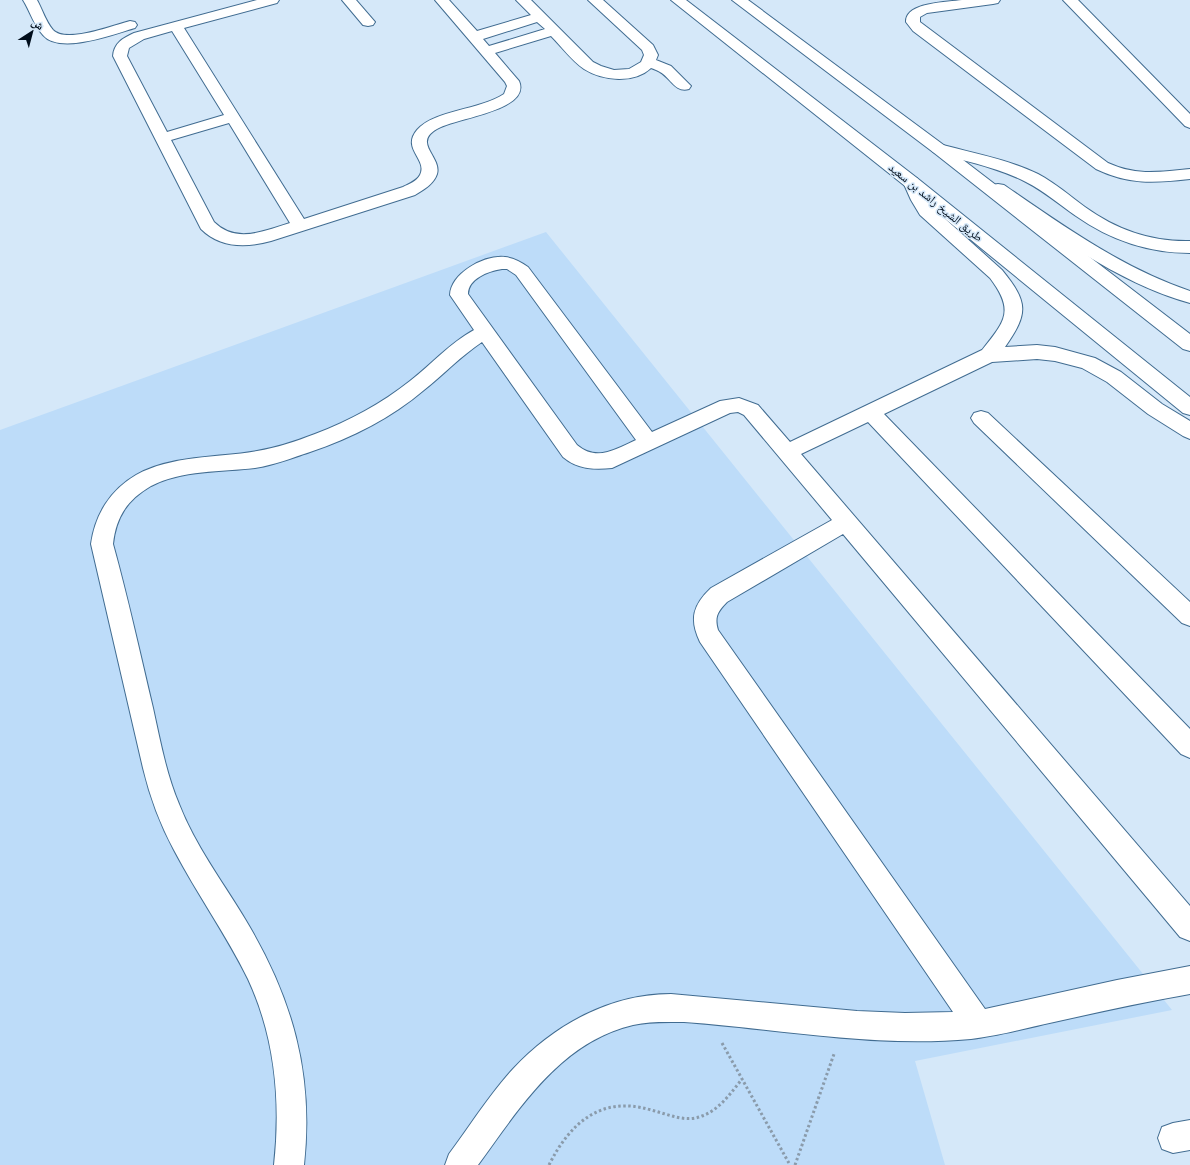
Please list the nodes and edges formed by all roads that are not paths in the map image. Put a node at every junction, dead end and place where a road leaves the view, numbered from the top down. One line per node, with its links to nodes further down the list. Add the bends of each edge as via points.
1 (30, 0): 15 (main road, via 48,33 57,38 77,38)
2 (272, 0): 16 (main road)
3 (350, 0): 13 (main road)
4 (442, 0): 18 (main road)
5 (523, 0): 12 (main road)
6 (595, 0): 22 (main road, via 648,48 651,55)
7 (678, 0): 29 (main road, طريق الشيخ راشد بن سعيد)
8 (739, 0): 21 (main road)
9 (748, 0): 21 (main road, via 746,5)
10 (994, 0): 28 (main road, via 925,9 915,13 912,20 918,28 1112,172 1135,178)
11 (1070, 0): 25 (main road)
12 (540, 17): 14 (main road); 17 (main road)
13 (368, 22)
14 (524, 22): 18 (main road); 19 (main road, via 522,31)
15 (130, 25)
16 (176, 26): 24 (main road); 26 (main road, via 139,36 126,42 120,51 120,56)
17 (554, 31): 19 (main road); 22 (main road, via 596,71 621,75 633,73)
18 (474, 37): 20 (main road)
19 (536, 37): 20 (main road)
20 (486, 51): 30 (main road, via 512,81 514,91 499,104 424,130 418,143 428,162 428,178 409,191)
21 (818, 60): 27 (main road)
22 (649, 62): 23 (main road, via 666,69)
23 (684, 86)
24 (232, 117): 26 (main road); 30 (main road)
25 (1190, 123)
26 (163, 138): 30 (main road, via 207,225 217,235 234,240 254,240)
27 (939, 149): 31 (main road, via 1009,169 1032,179 1116,233 1149,243); 32 (main road, via 1073,240 1157,286); 34 (main road)
28 (1190, 174)
29 (911, 182): 35 (main road, via 926,211 996,274 1012,297 1015,309 1013,321); 36 (main road, طريق الشيخ راشد بن سعيد)
30 (300, 226)
31 (1190, 246)
32 (1190, 296)
33 (486, 332): 40 (main road, via 570,451 577,457 594,462 608,461); 40 (main road, via 459,295 460,285 470,275 494,265 502,263 517,267); 48 (main road, via 469,342 392,405 338,434 254,460 168,471 146,479 123,495 106,519 102,544 158,779 177,830 246,947 273,1006 283,1040 290,1077 292,1117)
34 (1190, 344)
35 (989, 354): 37 (main road); 39 (main road, via 1037,352 1088,363 1114,377 1155,409)
36 (1190, 408)
37 (870, 412): 41 (main road); 44 (main road)
38 (981, 418): 43 (main road)
39 (1190, 431)
40 (648, 443): 41 (main road, via 727,406 739,405 751,410)
41 (787, 452): 42 (main road)
42 (846, 522): 45 (main road); 47 (main road, via 719,595 710,602 705,612 705,627 708,635)
43 (1190, 616)
44 (1190, 746)
45 (1190, 927)
46 (1190, 980): 47 (main road)
47 (979, 1024): 49 (main road, via 883,1027 704,1009 666,1008 634,1011 574,1035 547,1056 501,1106)
48 (289, 1165)
49 (460, 1165)

